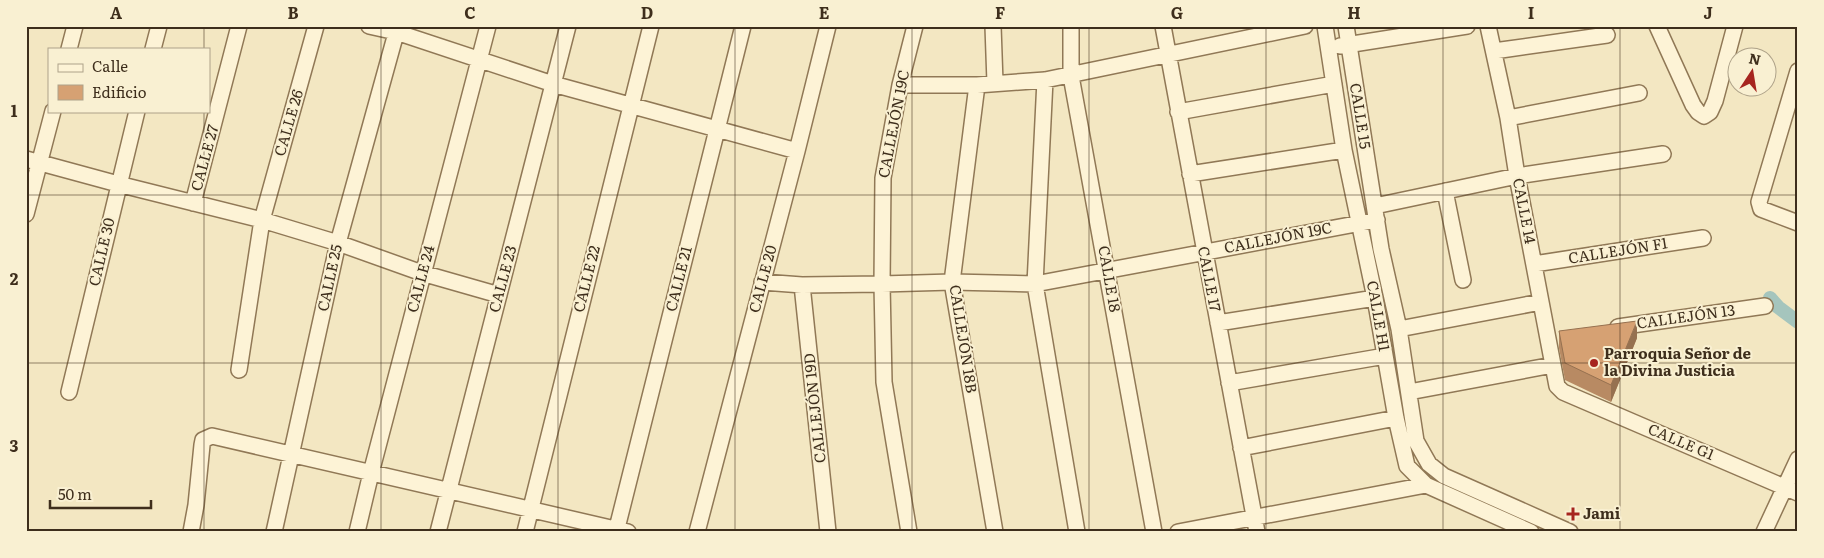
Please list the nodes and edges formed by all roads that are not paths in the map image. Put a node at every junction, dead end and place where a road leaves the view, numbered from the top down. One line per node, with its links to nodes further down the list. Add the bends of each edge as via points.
1 (75, 26): 25 (street)
2 (159, 26): 26 (street)
3 (239, 26): 54 (street, CALLE 27)
4 (316, 26): 57 (street, CALLE 26)
5 (369, 26): 22 (street)
6 (488, 26): 30 (street, CALLE 24)
7 (568, 26): 35 (street, CALLE 23)
8 (651, 26): 40 (street, CALLE 22)
9 (743, 26): 45 (street, CALLE 21)
10 (828, 26): 47 (street, CALLE 20)
11 (915, 26): 38 (street, CALLEJÓN 19C)
12 (993, 26): 34 (street)
13 (1071, 26): 32 (street, CALLE 18)
14 (1163, 26): 29 (street, CALLE 17)
15 (1305, 26): 29 (street)
16 (1325, 26): 27 (street, CALLE H1)
17 (1346, 26): 24 (street, CALLE 15)
18 (1467, 26): 24 (street)
19 (1488, 26): 28 (street, CALLE 14)
20 (1657, 26): 21 (street, via 1692,105 1704,116 1715,101)
21 (1734, 26)
22 (397, 29): 30 (street); 61 (street, CALLE 25)
23 (1607, 35): 28 (street)
24 (1349, 44): 27 (street); 55 (street, CALLE 15)
25 (69, 48)
26 (153, 48)
27 (1328, 48): 36 (street, CALLE H1)
28 (1494, 51): 44 (street, CALLE 14)
29 (1168, 56): 32 (street); 43 (street, CALLE 17)
30 (479, 60): 35 (street); 65 (street, CALLE 24)
31 (1798, 71): 59 (street, via 1759,202 1761,209)
32 (1071, 76): 33 (street); 64 (street, CALLE 18)
33 (1045, 80): 34 (street); 70 (street)
34 (995, 83): 37 (street)
35 (553, 84): 40 (street); 72 (street, CALLE 23)
36 (1334, 84): 43 (street); 46 (street, CALLE H1)
37 (977, 85): 38 (street); 68 (street, CALLEJÓN 18B)
38 (900, 86): 69 (street, CALLEJÓN 19C, via 883,178)
39 (1639, 93): 44 (street)
40 (631, 105): 45 (street); 96 (street, CALLE 22)
41 (53, 112): 49 (street)
42 (137, 112): 52 (street, CALLE 30)
43 (1178, 112): 50 (street, CALLE 17)
44 (1508, 118): 51 (street, CALLE 14)
45 (717, 129): 47 (street); 98 (street, CALLE 21)
46 (1344, 150): 50 (street); 58 (street, CALLE H1)
47 (797, 151): 67 (street, CALLE 20)
48 (1663, 154): 51 (street, CALLEJÓN 19C)
49 (33, 161): 52 (street); 56 (street)
50 (1190, 174): 62 (street, CALLE 17)
51 (1517, 176): 53 (street, CALLEJÓN 19C); 63 (street, CALLE 14)
52 (118, 184): 54 (street); 85 (street, CALLE 30)
53 (1446, 191): 55 (street, CALLEJÓN 19C); 66 (street)
54 (193, 203): 57 (street)
55 (1376, 213): 58 (street, CALLEJÓN 19C); 77 (street, CALLE H1, via 1381,250)
56 (26, 214)
57 (262, 220): 61 (street); 83 (street, CALLE 26)
58 (1359, 223): 62 (street, CALLEJÓN 19C); 73 (street, CALLE H1)
59 (1798, 223)
60 (1703, 238): 63 (street, CALLEJÓN F1)
61 (338, 243): 65 (street); 90 (street, CALLE 25)
62 (1204, 252): 64 (street, CALLEJÓN 19C); 76 (street, CALLE 17)
63 (1534, 264): 74 (street, CALLE 14)
64 (1108, 271): 70 (street, CALLEJÓN 19C); 109 (street, CALLE 18)
65 (422, 273): 72 (street); 92 (street, CALLE 24)
66 (1462, 280)
67 (762, 282): 71 (street); 104 (street, CALLE 20)
68 (952, 282): 69 (street, CALLEJÓN 19C); 70 (street, CALLEJÓN 19C); 107 (street, CALLEJÓN 18B)
69 (882, 284): 71 (street); 106 (street, CALLEJÓN 19C, via 884,382)
70 (1035, 284): 108 (street)
71 (802, 285): 105 (street, CALLEJÓN 19D)
72 (499, 295): 94 (street, CALLE 23)
73 (1375, 298): 76 (street); 81 (street, CALLE H1)
74 (1541, 302): 77 (street); 80 (street, CALLE 14)
75 (1765, 306): 78 (street, CALLEJÓN 13)
76 (1218, 323): 84 (street, CALLE 17)
77 (1400, 329): 86 (street, CALLE H1)
78 (1602, 329)
79 (1566, 334): 80 (street)
80 (1548, 337): 82 (street, CALLE 14)
81 (1385, 356): 84 (street); 88 (street, CALLE H1)
82 (1553, 366): 86 (street); 87 (street, CALLE 14, via 1556,386)
83 (238, 370)
84 (1229, 383): 89 (street, CALLE 17)
85 (69, 392)
86 (1409, 392): 112 (street, CALLE H1, via 1416,441 1429,464 1444,476)
87 (1563, 392): 95 (street, CALLE G1)
88 (1396, 418): 89 (street); 93 (street, CALLE H1, via 1407,466)
89 (1241, 448): 97 (street, CALLE 17)
90 (292, 455): 92 (street); 99 (street, via 212,436 203,440); 100 (street, CALLE 25)
91 (1798, 459): 95 (street)
92 (371, 473): 94 (street); 101 (street, CALLE 24)
93 (1426, 485): 97 (street); 111 (street, CALLE H1)
94 (448, 490): 96 (street); 102 (street, CALLE 23)
95 (1791, 490): 113 (street)
96 (529, 509): 98 (street); 103 (street, CALLE 22)
97 (1255, 525): 110 (street)
98 (620, 531)
99 (192, 532)
100 (274, 532)
101 (357, 532)
102 (438, 532)
103 (525, 532)
104 (697, 532)
105 (828, 532)
106 (909, 532)
107 (995, 532)
108 (1077, 532)
109 (1154, 532)
110 (1178, 532)
111 (1531, 532)
112 (1570, 532)
113 (1764, 532)

